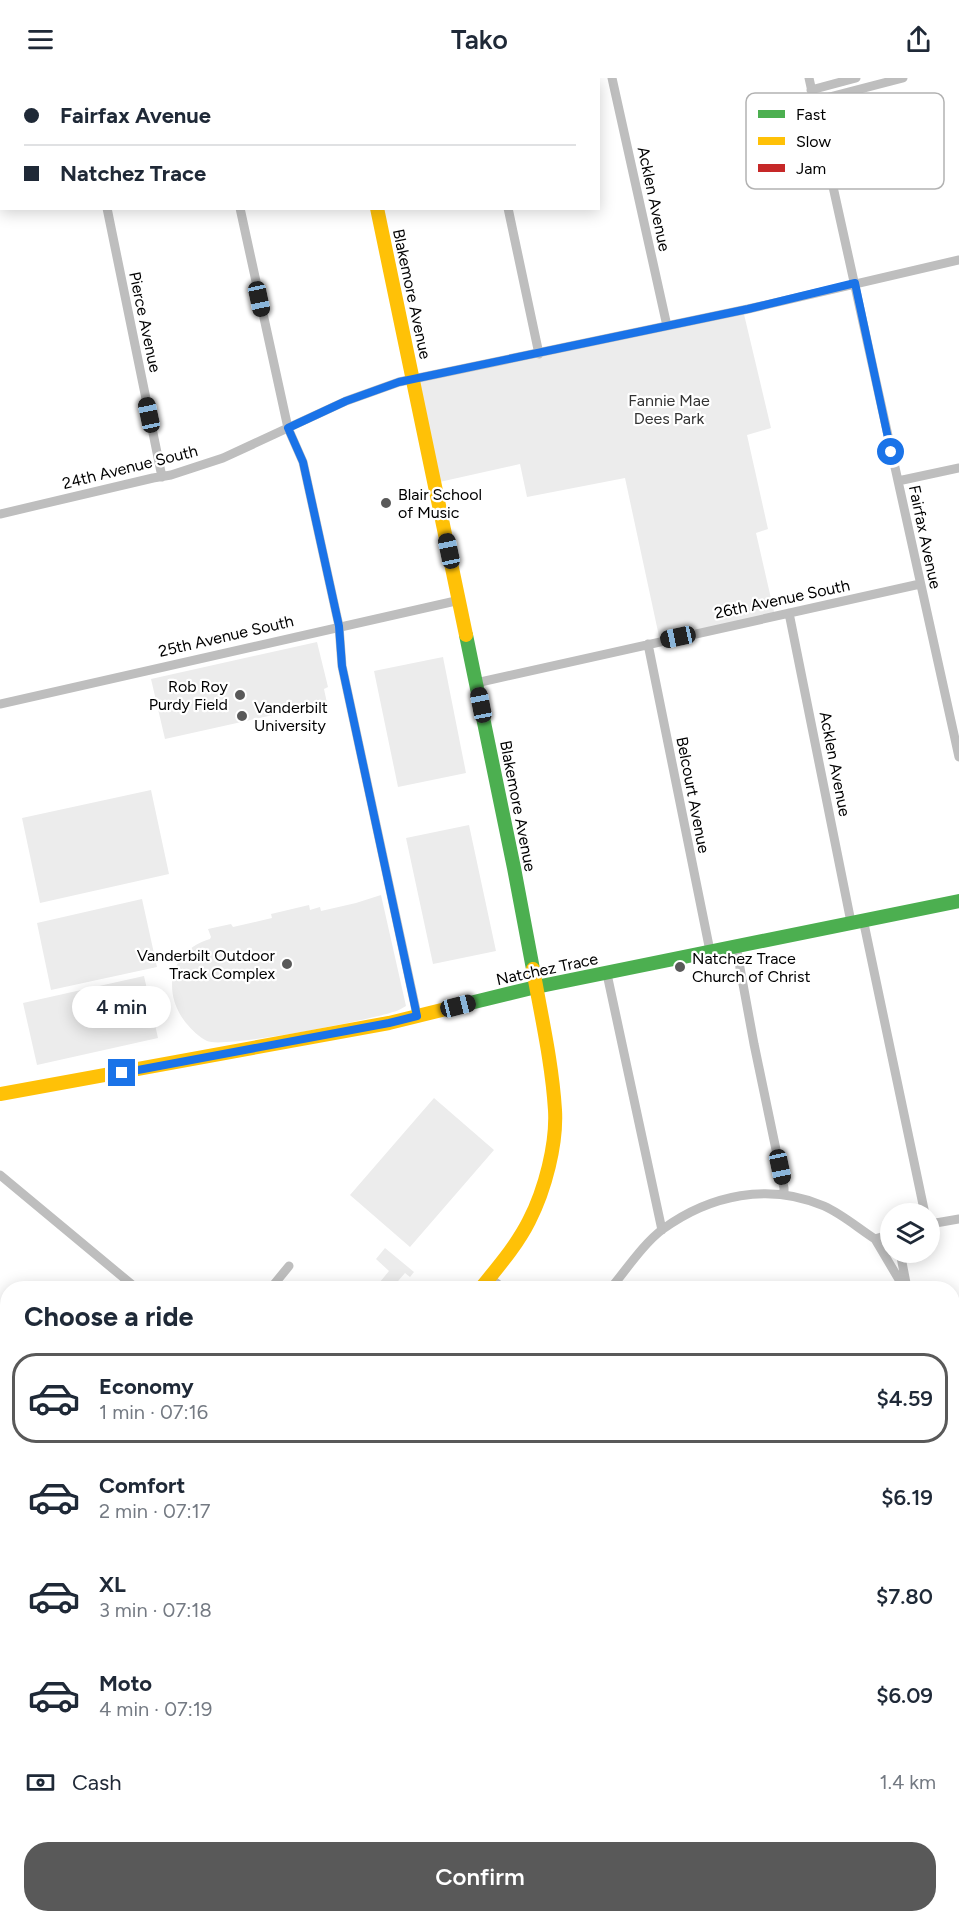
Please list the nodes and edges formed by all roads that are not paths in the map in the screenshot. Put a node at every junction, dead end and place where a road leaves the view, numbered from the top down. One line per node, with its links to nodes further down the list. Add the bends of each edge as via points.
1 (612, 78): 15 (street, Acklen Avenue)
2 (808, 78): 5 (street, Fairfax Avenue)
3 (856, 78): 5 (street)
4 (903, 78): 7 (street)
5 (811, 90): 6 (street, Fairfax Avenue)
6 (812, 93)
7 (845, 93)
8 (834, 189): 14 (street, Fairfax Avenue)
9 (107, 210): 20 (street, Pierce Avenue)
10 (241, 210): 18 (street)
11 (377, 210): 17 (main road, Blakemore Avenue)
12 (508, 210): 16 (street)
13 (959, 260): 14 (street, 24th Avenue South)
14 (855, 283): 15 (street, 24th Avenue South); 21 (street, Fairfax Avenue)
15 (667, 326): 16 (street, 24th Avenue South)
16 (539, 354): 17 (street, 24th Avenue South)
17 (413, 380): 18 (street, 24th Avenue South, via 346,401); 24 (main road, Blakemore Avenue)
18 (288, 428): 20 (street, 24th Avenue South, via 223,458); 26 (street, via 303,462)
19 (959, 468): 21 (street)
20 (162, 477): 22 (street, 24th Avenue South)
21 (898, 481): 23 (street, Fairfax Avenue)
22 (0, 514)
23 (920, 584): 25 (street, 26th Avenue South); 30 (street, Fairfax Avenue)
24 (460, 600): 26 (street, 25th Avenue South); 28 (main road, Blakemore Avenue)
25 (789, 613): 27 (street, 26th Avenue South); 32 (street, Acklen Avenue)
26 (339, 626): 29 (street, 25th Avenue South); 37 (street, via 342,666)
27 (648, 644): 28 (street, 26th Avenue South); 34 (street, Belcourt Avenue)
28 (476, 683): 36 (main road, Blakemore Avenue)
29 (0, 704)
30 (959, 757)
31 (959, 901): 32 (main road, Natchez Trace)
32 (857, 921): 33 (main road, Natchez Trace); 41 (street, Acklen Avenue)
33 (736, 946): 34 (main road, Natchez Trace); 40 (street)
34 (710, 951): 35 (main road, Natchez Trace)
35 (607, 974): 36 (main road, Natchez Trace); 44 (street)
36 (536, 987): 37 (main road, Natchez Trace); 51 (main road, Blakemore Avenue, via 551,1071 553,1142 540,1197 528,1224)
37 (417, 1016): 38 (main road, Natchez Trace)
38 (0, 1094)
39 (0, 1175): 49 (street)
40 (784, 1193): 44 (street, via 747,1194 707,1204); 46 (street, via 826,1207)
41 (922, 1203)
42 (959, 1219): 43 (street)
43 (940, 1222)
44 (662, 1230): 52 (street)
45 (880, 1237): 46 (street)
46 (874, 1239): 53 (street)
47 (902, 1263): 54 (street)
48 (289, 1266): 50 (street)
49 (125, 1281)
50 (277, 1281)
51 (487, 1281)
52 (617, 1281)
53 (901, 1281)
54 (905, 1281)

